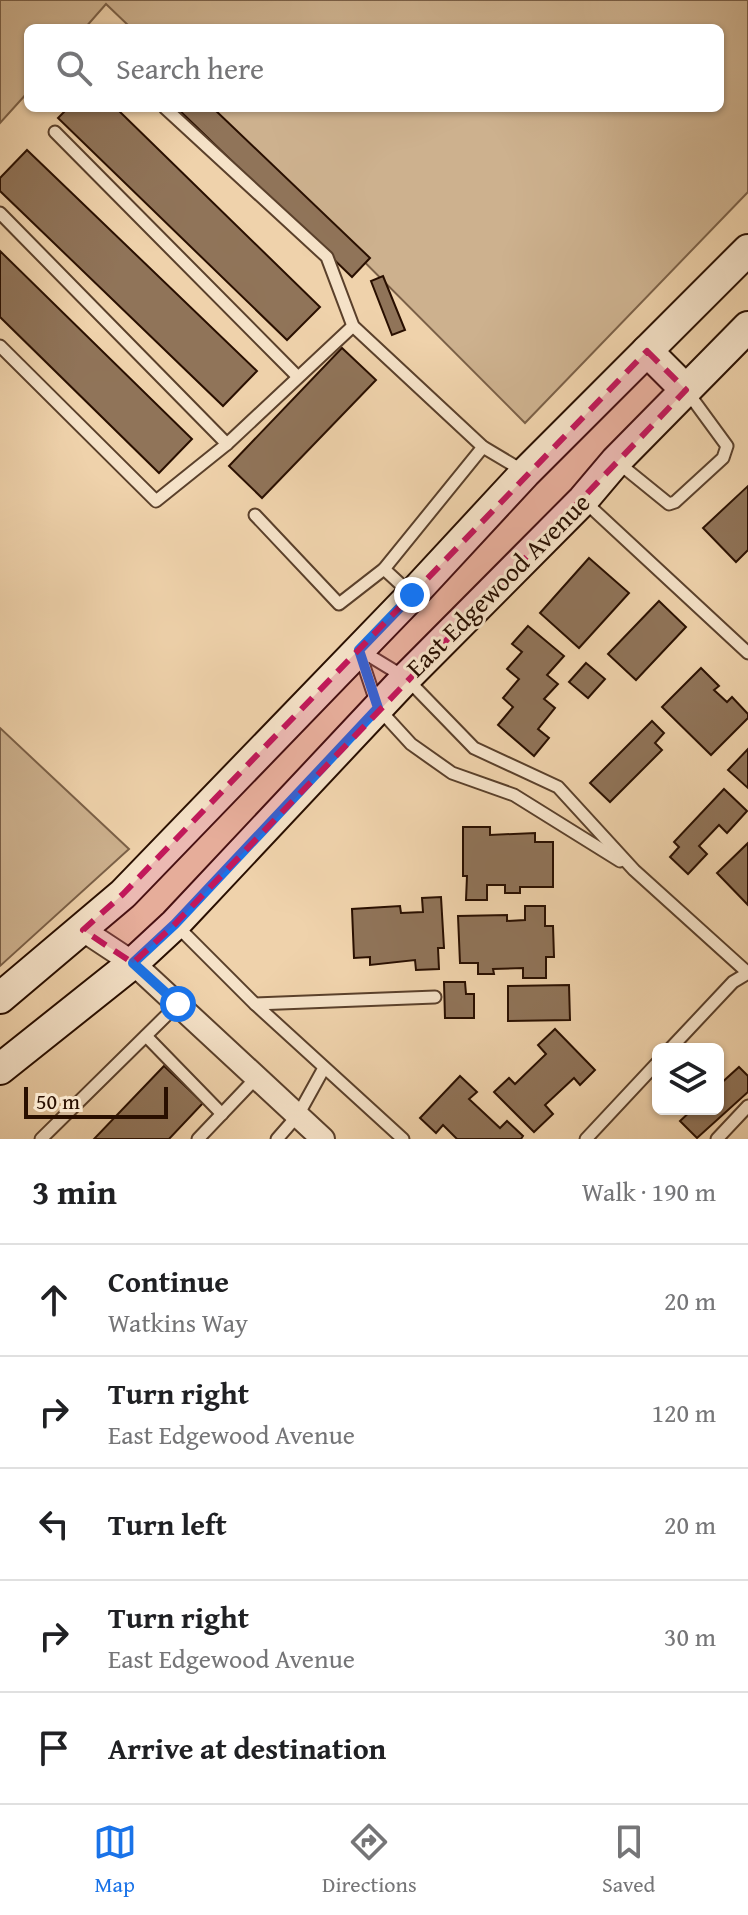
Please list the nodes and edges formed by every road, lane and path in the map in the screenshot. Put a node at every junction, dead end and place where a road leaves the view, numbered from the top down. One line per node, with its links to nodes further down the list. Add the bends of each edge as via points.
1 (169, 112): 5 (lane, via 327,257)
2 (55, 132): 9 (lane)
3 (0, 213): 11 (lane)
4 (745, 254): 8 (main road, East Edgewood Avenue)
5 (353, 326): 9 (lane); 12 (lane)
6 (748, 327): 10 (main road, East Edgewood Avenue)
7 (0, 346): 11 (lane, via 156,501)
8 (647, 351): 10 (main road); 14 (main road, East Edgewood Avenue)
9 (297, 376): 11 (lane)
10 (686, 390): 13 (main road, East Edgewood Avenue); 13 (lane, via 727,446 723,458 669,504)
11 (227, 444)
12 (483, 447): 14 (lane); 17 (lane)
13 (616, 461): 15 (main road, East Edgewood Avenue)
14 (525, 473): 18 (main road, East Edgewood Avenue)
15 (583, 500): 20 (lane); 21 (main road, East Edgewood Avenue)
16 (255, 515): 17 (lane, via 339,604)
17 (384, 569): 18 (lane)
18 (412, 595): 19 (main road, East Edgewood Avenue)
19 (359, 650): 21 (lane); 22 (lane); 25 (main road, East Edgewood Avenue)
20 (748, 653)
21 (406, 678): 22 (main road, East Edgewood Avenue); 23 (lane, via 474,748 558,787)
22 (378, 708): 23 (lane, via 411,744 452,773 514,795); 24 (main road, East Edgewood Avenue)
23 (634, 870): 32 (lane, via 748,973)
24 (175, 924): 26 (main road, East Edgewood Avenue); 30 (lane)
25 (83, 930): 26 (street); 28 (main road, East Edgewood Avenue)
26 (133, 963): 29 (street); 35 (main road, East Edgewood Avenue)
27 (435, 997): 30 (lane)
28 (0, 998)
29 (178, 1004): 31 (lane); 36 (street)
30 (255, 1004): 33 (lane)
31 (146, 1036): 38 (lane); 40 (lane)
32 (676, 1043)
33 (324, 1068): 39 (lane); 44 (lane)
34 (652, 1068): 45 (lane)
35 (0, 1069)
36 (257, 1077): 38 (lane); 39 (street)
37 (748, 1106): 46 (lane)
38 (222, 1114): 41 (lane)
39 (298, 1115): 42 (lane); 43 (street)
40 (41, 1139)
41 (198, 1139)
42 (277, 1139)
43 (323, 1139)
44 (403, 1139)
45 (586, 1139)
46 (717, 1139)

